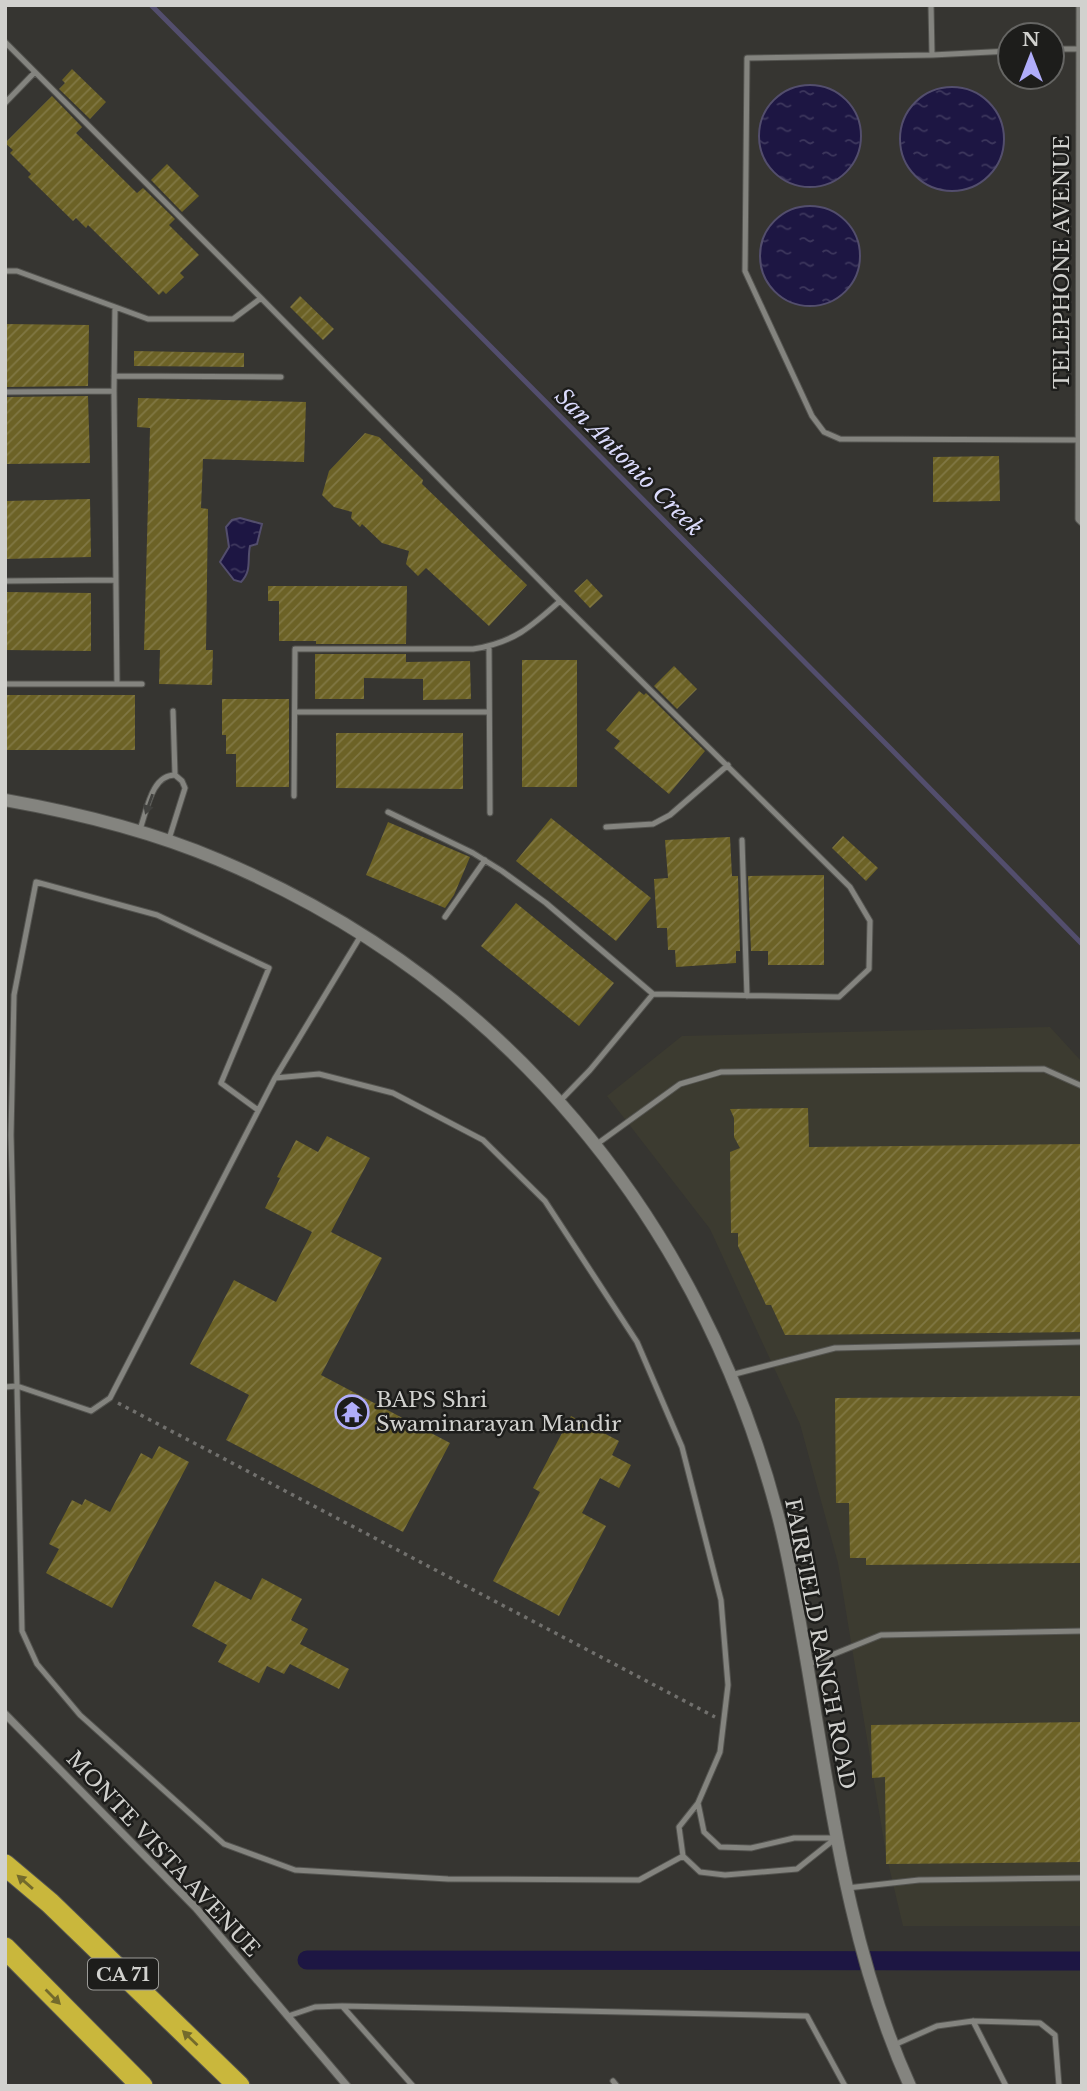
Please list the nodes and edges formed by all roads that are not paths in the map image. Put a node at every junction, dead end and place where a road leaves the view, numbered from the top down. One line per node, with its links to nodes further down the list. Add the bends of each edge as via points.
1 (931, 5): 8 (lane)
2 (1080, 5): 3 (street, TELEPHONE AVENUE)
3 (1081, 27): 6 (street, TELEPHONE AVENUE)
4 (5, 42): 10 (lane)
5 (1066, 48): 6 (lane)
6 (1080, 48): 9 (street, TELEPHONE AVENUE)
7 (996, 52): 8 (lane)
8 (932, 55): 20 (lane, via 747,58 746,271 793,379 824,432 839,439)
9 (1081, 59): 12 (street, TELEPHONE AVENUE)
10 (35, 72): 11 (lane); 14 (lane)
11 (5, 103)
12 (1081, 214): 20 (street, TELEPHONE AVENUE)
13 (5, 271): 15 (lane, via 17,271)
14 (261, 298): 15 (lane, via 233,319 148,319); 24 (lane)
15 (115, 307): 16 (lane)
16 (114, 376): 17 (lane); 18 (lane)
17 (281, 377)
18 (114, 391): 19 (lane); 22 (lane)
19 (5, 392)
20 (1080, 440): 21 (street, TELEPHONE AVENUE)
21 (1080, 521)
22 (116, 580): 23 (lane); 27 (lane)
23 (5, 581)
24 (560, 601): 25 (lane, via 518,636); 32 (lane)
25 (489, 646): 30 (lane, via 295,649); 31 (lane)
26 (5, 684): 27 (lane)
27 (117, 684): 28 (lane)
28 (142, 684)
29 (173, 712): 33 (lane)
30 (295, 712): 31 (lane); 34 (lane)
31 (489, 712): 37 (lane)
32 (728, 765): 38 (lane, via 653,824); 46 (lane, via 850,887 870,921 869,969 839,997)
33 (175, 775): 39 (lane, one-way to 39, via 157,782); 41 (lane, via 185,788)
34 (294, 796)
35 (5, 800): 39 (street, FAIRFIELD RANCH ROAD)
36 (388, 811): 42 (lane)
37 (490, 813)
38 (606, 827)
39 (139, 832): 41 (street, FAIRFIELD RANCH ROAD)
40 (742, 840): 46 (lane)
41 (168, 842): 44 (street, FAIRFIELD RANCH ROAD, via 270,883)
42 (485, 860): 43 (lane); 45 (lane, via 546,904)
43 (445, 917)
44 (362, 933): 47 (lane); 49 (street, FAIRFIELD RANCH ROAD, via 490,1032)
45 (653, 994): 46 (lane); 49 (lane)
46 (747, 996)
47 (275, 1078): 50 (lane); 59 (lane, via 319,1074 393,1093 483,1140 545,1201 637,1342 682,1447 721,1600 729,1685 720,1752)
48 (1082, 1086): 51 (lane, via 1044,1069 721,1072 680,1084)
49 (560, 1101): 51 (street, FAIRFIELD RANCH ROAD)
50 (258, 1110): 54 (lane, via 110,1398 91,1411); 54 (lane, via 221,1083 269,968 157,915 36,882 14,995 11,1135)
51 (597, 1144): 53 (street, FAIRFIELD RANCH ROAD, via 680,1269)
52 (1082, 1342): 53 (lane, via 835,1348)
53 (731, 1375): 57 (street, FAIRFIELD RANCH ROAD, via 777,1513)
54 (17, 1386): 55 (lane); 61 (lane, via 22,1631 37,1664 80,1714 224,1844 295,1870 448,1879 639,1880)
55 (5, 1387)
56 (1082, 1631): 57 (lane, via 881,1635)
57 (807, 1665): 60 (street, FAIRFIELD RANCH ROAD)
58 (5, 1714): 67 (street, MONTE VISTA AVENUE, via 195,1908)
59 (698, 1803): 60 (lane, via 704,1832 720,1847); 61 (lane, via 679,1827)
60 (836, 1838): 61 (lane, via 797,1869 774,1872 700,1872); 64 (street, FAIRFIELD RANCH ROAD)
61 (683, 1856)
62 (5, 1865): 71 (highway, CA 71, one-way to 62)
63 (1082, 1878): 64 (lane, via 919,1880)
64 (847, 1888): 69 (street, FAIRFIELD RANCH ROAD)
65 (5, 1948): 70 (highway, CA 71, one-way to 70)
66 (342, 2006): 67 (lane, via 315,2007); 73 (lane); 74 (lane, via 807,2016)
67 (288, 2016): 72 (street, MONTE VISTA AVENUE)
68 (973, 2021): 69 (lane, via 937,2026); 76 (lane); 77 (lane, via 1040,2023 1055,2035)
69 (892, 2046): 75 (street, FAIRFIELD RANCH ROAD)
70 (142, 2086)
71 (239, 2086)
72 (347, 2086)
73 (413, 2086)
74 (845, 2086)
75 (910, 2086)
76 (1006, 2086)
77 (1059, 2086)

